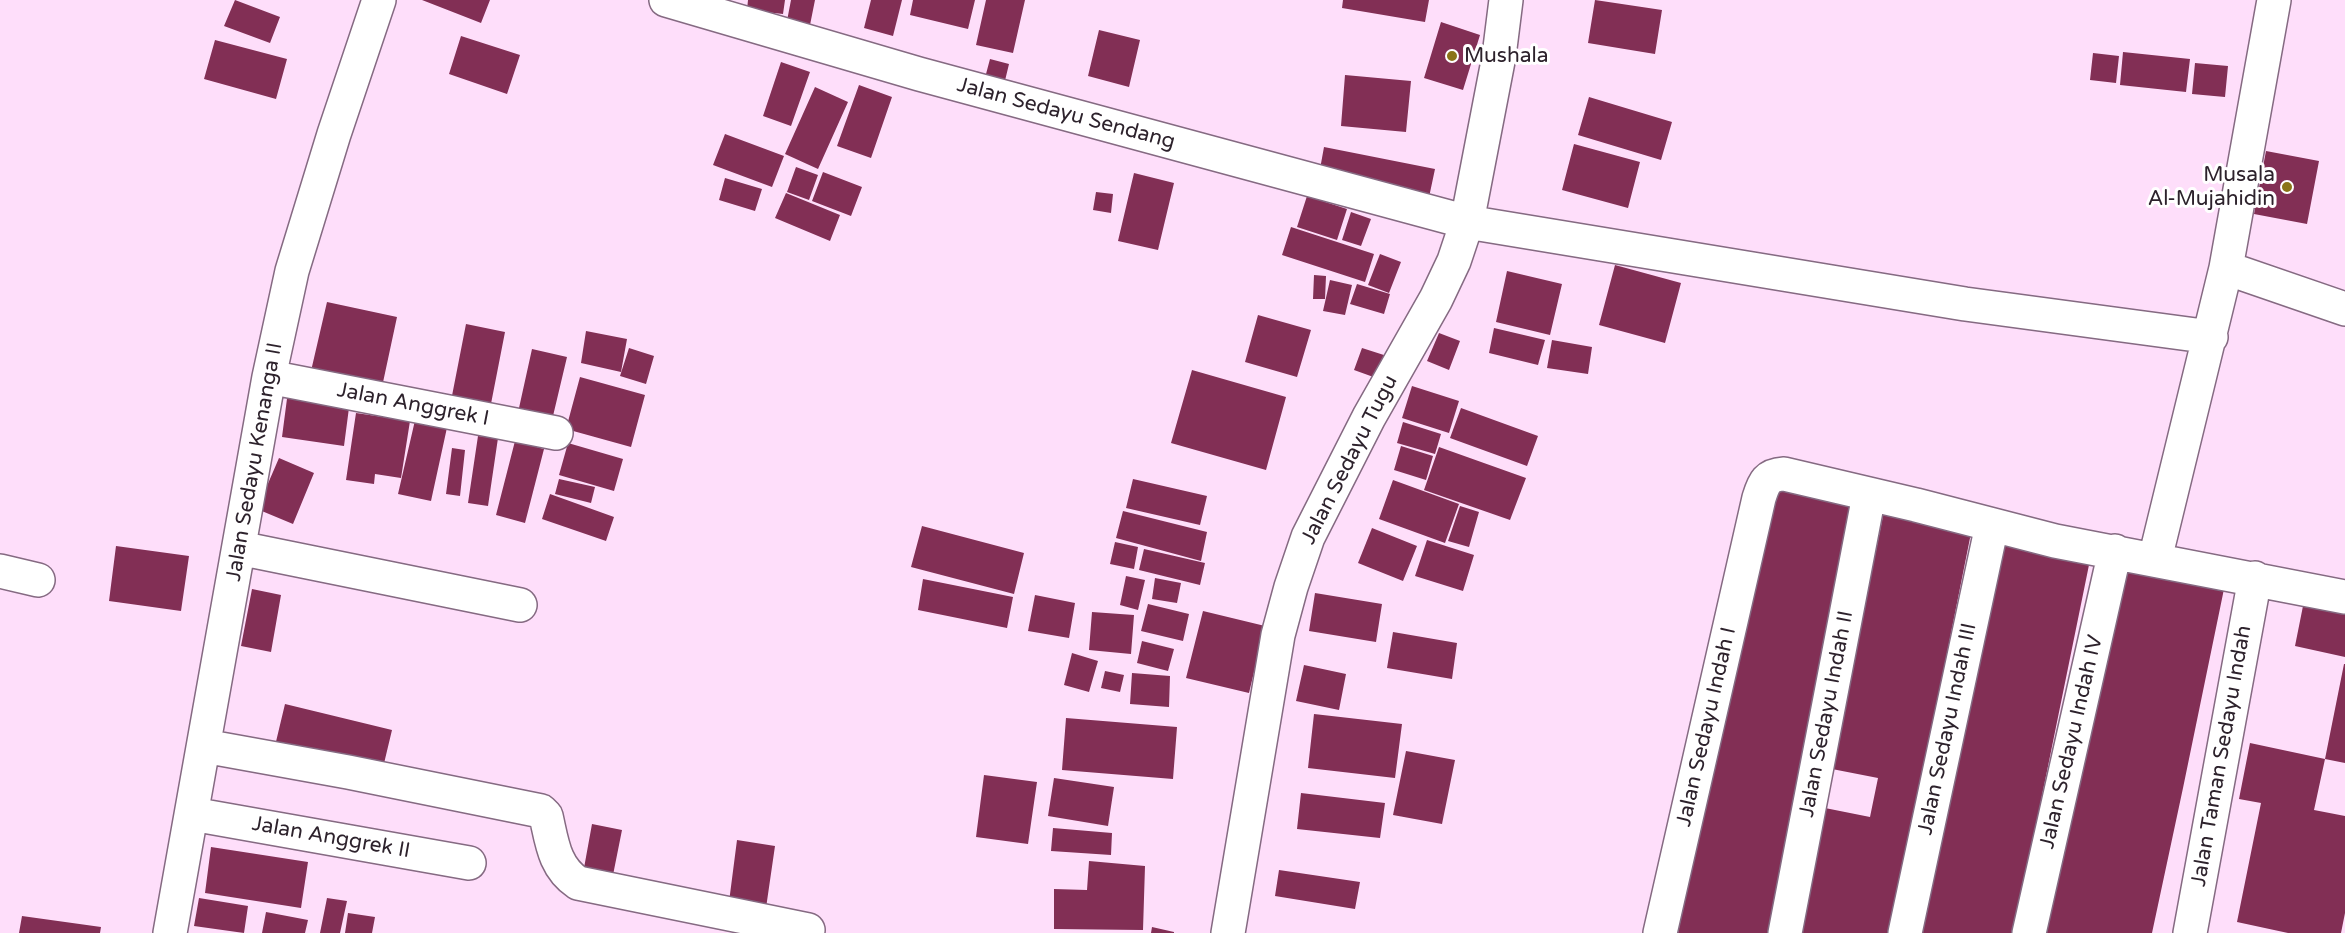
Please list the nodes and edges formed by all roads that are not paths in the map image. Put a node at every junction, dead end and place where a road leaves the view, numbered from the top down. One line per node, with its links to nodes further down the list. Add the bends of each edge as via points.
1 (379, 0): 10 (street, Jalan Sedayu Kenanga II, via 298,251)
2 (666, 0): 5 (street, Jalan Sedayu Sendang)
3 (1506, 0): 6 (street, Jalan Sedayu Tugu)
4 (2274, 0): 7 (street)
5 (733, 10): 6 (street, Jalan Sedayu Sendang, via 919,74)
6 (1467, 222): 9 (street, Jalan Sedayu Sendang, via 1965,304); 28 (street, Jalan Sedayu Tugu, via 1436,299 1369,417 1308,537 1291,587 1278,635)
7 (2226, 267): 8 (street); 9 (street)
8 (2345, 309)
9 (2211, 337): 16 (street)
10 (269, 378): 11 (street, Jalan Anggrek I); 14 (street, Jalan Sedayu Kenanga II)
11 (556, 433)
12 (1869, 495): 13 (street); 29 (street, Jalan Sedayu Indah I, via 1784,474 1770,476 1765,482); 30 (street, Jalan Sedayu Indah II)
13 (1992, 525): 15 (street); 31 (street, Jalan Sedayu Indah III)
14 (239, 548): 21 (street); 22 (street, Jalan Sedayu Kenanga II)
15 (2115, 551): 16 (street); 32 (street, Jalan Sedayu Indah IV)
16 (2155, 559): 18 (street)
17 (0, 571): 19 (street)
18 (2255, 578): 20 (street); 33 (street, Jalan Taman Sedayu Indah)
19 (38, 580)
20 (2345, 597)
21 (520, 605)
22 (204, 746): 23 (street, Jalan Sedayu Kenanga II); 25 (street, via 541,811 546,816 558,864 578,883)
23 (192, 813): 24 (street, Jalan Anggrek II); 27 (street, Jalan Sedayu Kenanga II)
24 (470, 863)
25 (733, 925): 26 (street)
26 (808, 930)
27 (171, 933)
28 (1228, 933)
29 (1660, 933)
30 (1785, 933)
31 (1905, 933)
32 (2029, 933)
33 (2190, 933)

